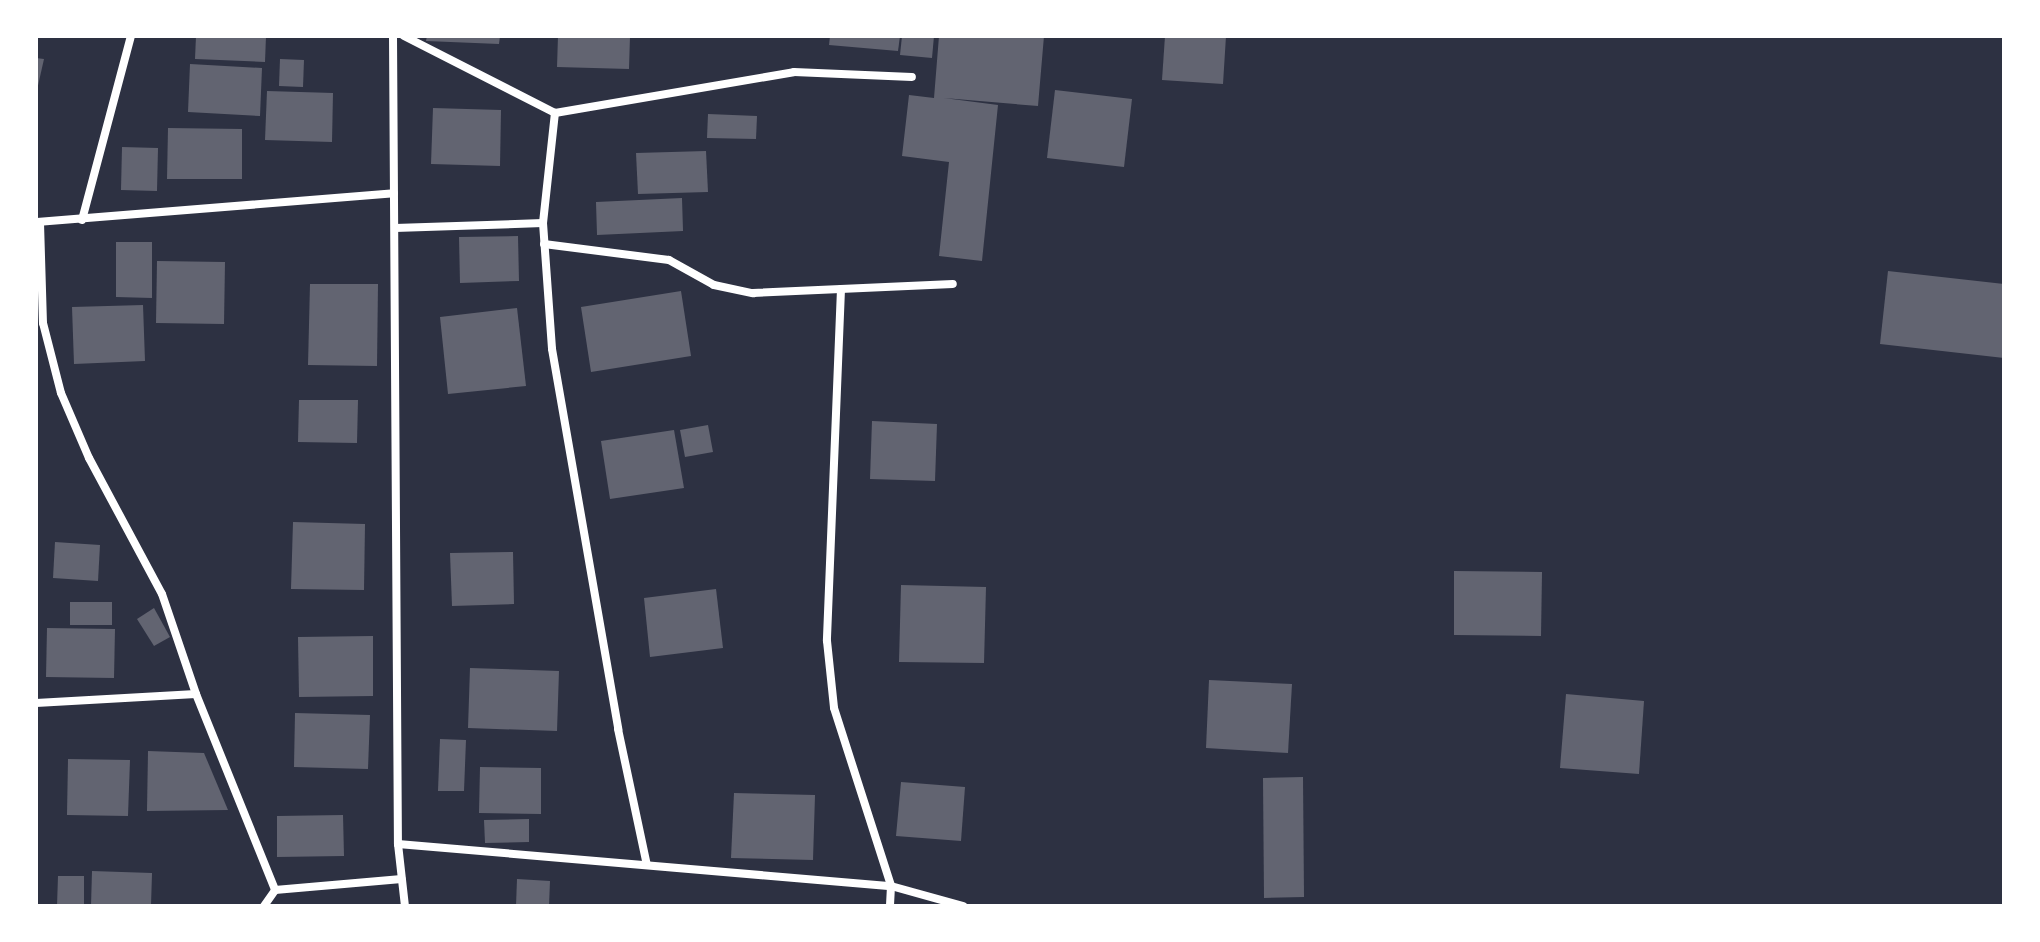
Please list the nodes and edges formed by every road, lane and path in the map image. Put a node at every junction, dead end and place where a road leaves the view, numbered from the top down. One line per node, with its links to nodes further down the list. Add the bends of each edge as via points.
1 (131, 36): 7 (street)
2 (393, 36): 6 (street)
3 (404, 36): 5 (street)
4 (912, 77): 5 (street, via 794,72)
5 (555, 113): 9 (street)
6 (394, 193): 7 (street); 10 (street)
7 (82, 220): 8 (street)
8 (38, 223): 14 (street, via 43,323 61,393 89,458 162,594)
9 (543, 223): 10 (street); 11 (street)
10 (395, 228): 16 (street)
11 (544, 244): 13 (street, via 669,260 714,285 753,293); 17 (street, via 552,349 615,714)
12 (953, 284): 13 (street)
13 (841, 289): 19 (street, via 827,641 834,708)
14 (196, 694): 15 (street); 20 (street)
15 (36, 703)
16 (398, 844): 17 (street); 18 (street)
17 (647, 865): 19 (street)
18 (402, 879): 20 (street); 22 (street)
19 (891, 886): 23 (street); 24 (street)
20 (275, 890): 21 (street)
21 (264, 906)
22 (405, 906)
23 (890, 906)
24 (963, 906)

